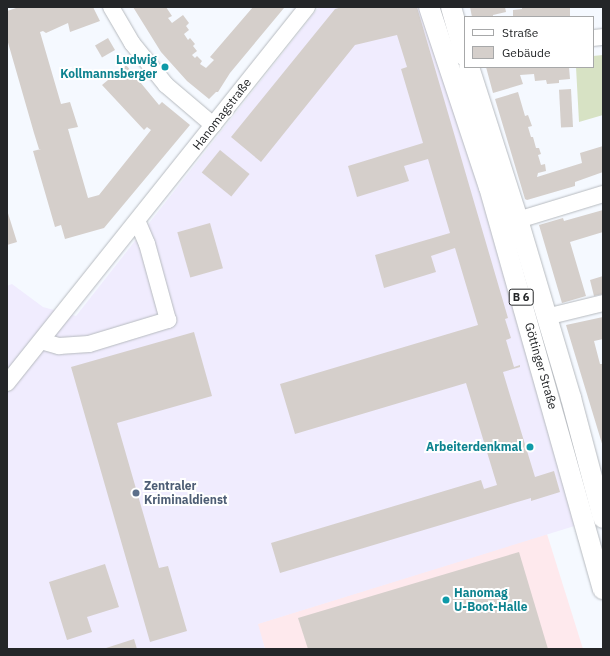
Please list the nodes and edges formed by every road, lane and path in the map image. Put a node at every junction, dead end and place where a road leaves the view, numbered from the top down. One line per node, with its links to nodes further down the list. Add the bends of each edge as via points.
1 (111, 7): 7 (street, via 132,43 166,85)
2 (307, 7): 7 (street, Hanomagstraße)
3 (429, 7): 17 (main road, Göttinger Straße / B 6, via 489,188)
4 (451, 7): 5 (main road, Göttinger Straße / B 6)
5 (464, 50)
6 (470, 68): 9 (main road, Göttinger Straße / B 6)
7 (213, 125): 10 (street, Hanomagstraße)
8 (603, 194): 9 (street)
9 (518, 220): 12 (main road, Göttinger Straße / B 6)
10 (137, 221): 13 (street, Hanomagstraße); 13 (street, via 147,244 168,320 89,344 59,346)
11 (603, 303): 12 (street)
12 (546, 317): 15 (main road, Göttinger Straße / B 6)
13 (41, 341): 14 (street, Hanomagstraße)
14 (7, 383)
15 (597, 476): 16 (main road, Göttinger Straße / B 6)
16 (603, 518)
17 (603, 590)

